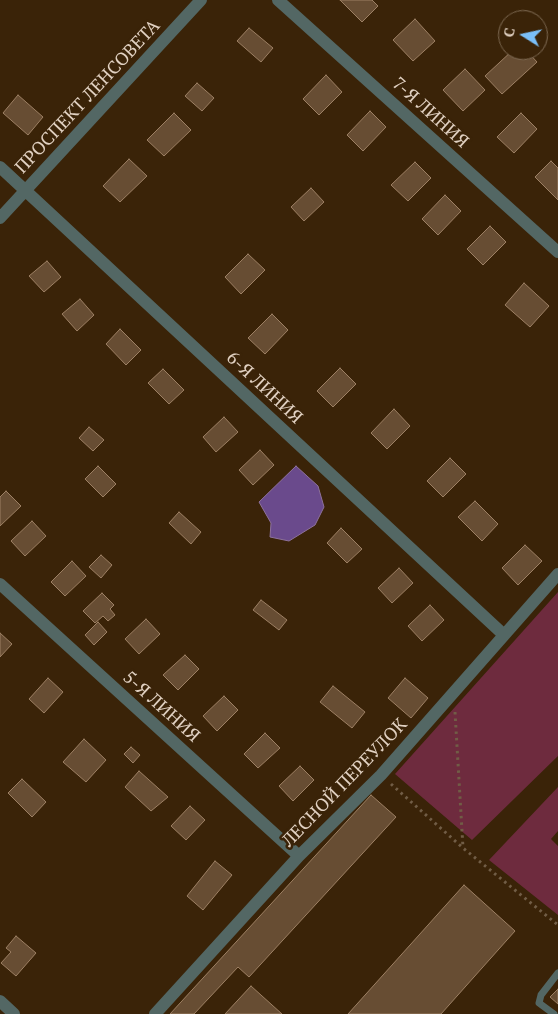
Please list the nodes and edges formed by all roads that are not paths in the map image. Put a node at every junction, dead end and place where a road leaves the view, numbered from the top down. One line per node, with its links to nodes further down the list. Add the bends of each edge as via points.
1 (201, 0): 4 (street, ПРОСПЕКТ ЛЕНСОВЕТА)
2 (278, 0): 6 (street, 7-Я ЛИНИЯ)
3 (0, 167): 4 (street, 6-Я ЛИНИЯ)
4 (25, 191): 5 (street, ПРОСПЕКТ ЛЕНСОВЕТА); 9 (street, 6-Я ЛИНИЯ)
5 (0, 218)
6 (558, 252)
7 (558, 574): 9 (street, ЛЕСНОЙ ПЕРЕУЛОК)
8 (0, 584): 10 (street, 5-Я ЛИНИЯ)
9 (504, 635): 10 (street, ЛЕСНОЙ ПЕРЕУЛОК, via 381,775)
10 (298, 856): 14 (street, ЛЕСНОЙ ПЕРЕУЛОК)
11 (558, 973): 15 (lane, via 541,995 539,1003)
12 (0, 1001): 13 (street)
13 (14, 1014)
14 (155, 1014)
15 (554, 1014)

